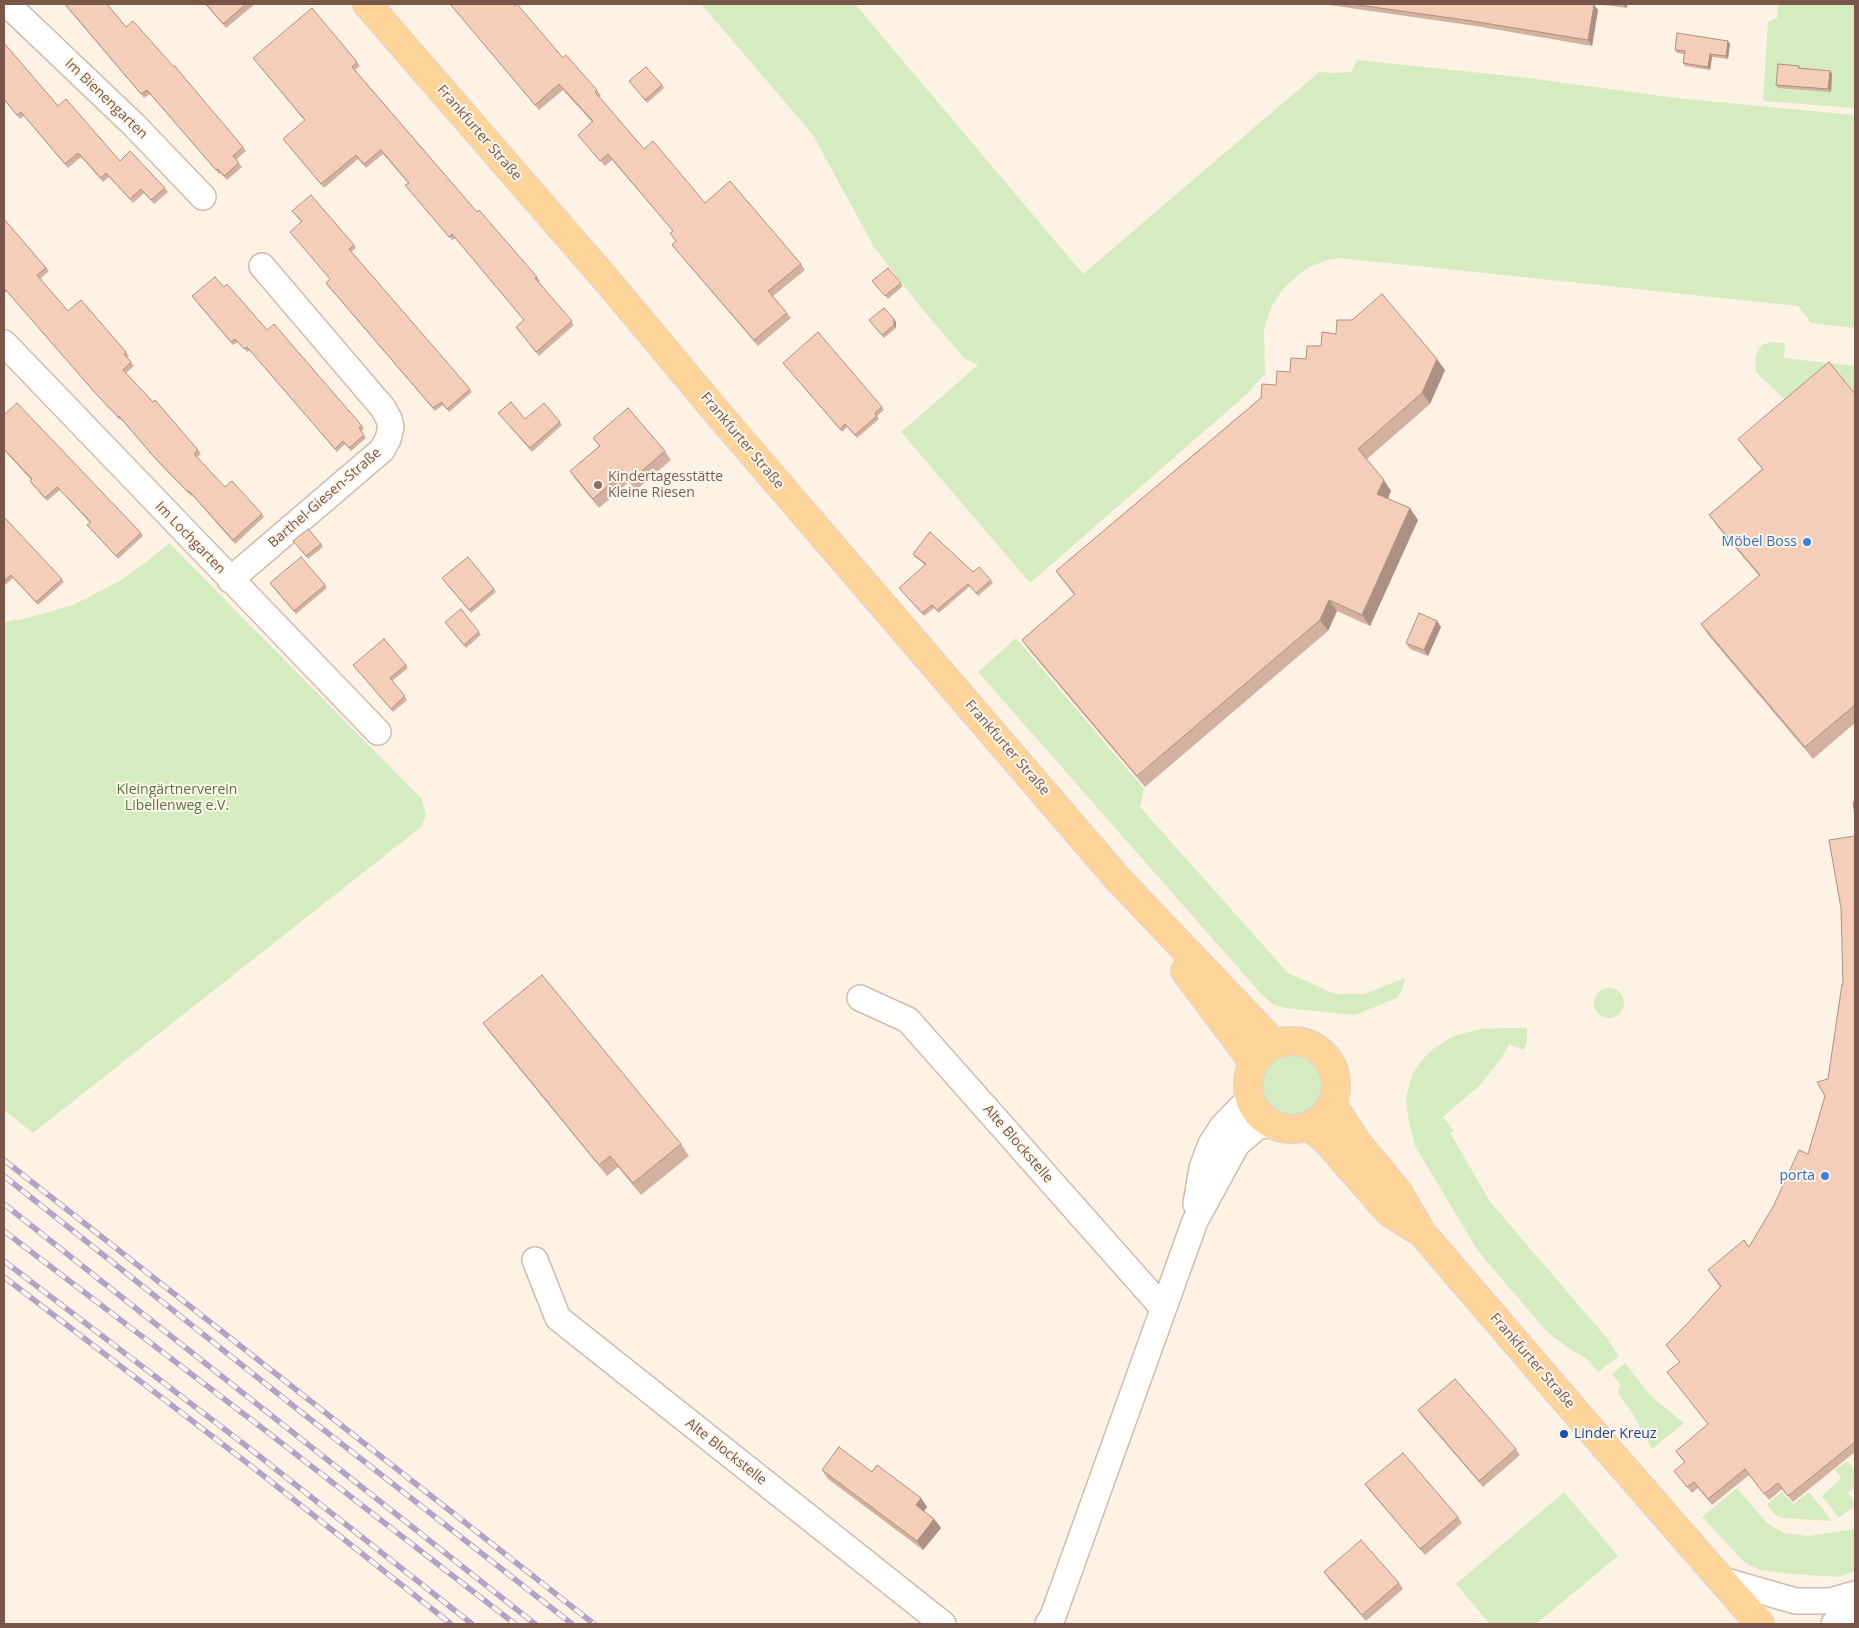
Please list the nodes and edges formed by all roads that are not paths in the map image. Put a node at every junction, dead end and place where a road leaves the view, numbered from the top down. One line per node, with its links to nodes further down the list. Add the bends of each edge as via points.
1 (7, 4): 3 (street, Im Bienengarten)
2 (366, 4): 8 (main road, Frankfurter Straße, via 610,283 721,418)
3 (204, 196)
4 (262, 266): 6 (street, Barthel-Giesen-Straße, via 383,408 391,427 382,450)
5 (8, 357): 6 (street, Im Lochgarten)
6 (230, 580): 7 (street, Im Lochgarten)
7 (378, 732)
8 (1118, 879): 10 (main road, Frankfurter Straße); 11 (main road, Frankfurter Straße)
9 (860, 998): 19 (street, Alte Blockstelle, via 908,1020)
10 (1275, 1044): 11 (main road, via 1259,1055); 13 (main road, via 1307,1043 1327,1058 1336,1081)
11 (1254, 1063): 12 (main road, via 1249,1074)
12 (1250, 1098): 14 (main road, via 1258,1114); 16 (street, via 1222,1127 1211,1144 1202,1168)
13 (1332, 1104): 15 (main road, via 1322,1117); 17 (main road, Frankfurter Straße, via 1356,1142 1398,1192)
14 (1273, 1124): 15 (main road, via 1284,1128); 16 (street, via 1257,1127 1237,1144)
15 (1308, 1126): 17 (main road, Frankfurter Straße, via 1326,1140 1389,1212)
16 (1195, 1221): 19 (street)
17 (1422, 1233): 20 (main road, Frankfurter Straße)
18 (535, 1260): 23 (street, Alte Blockstelle, via 558,1318)
19 (1163, 1308): 24 (street)
20 (1722, 1580): 21 (street, via 1796,1601 1830,1601); 25 (main road, Frankfurter Straße)
21 (1855, 1594)
22 (1855, 1607): 26 (street)
23 (943, 1624)
24 (1048, 1624)
25 (1760, 1624)
26 (1834, 1624)

